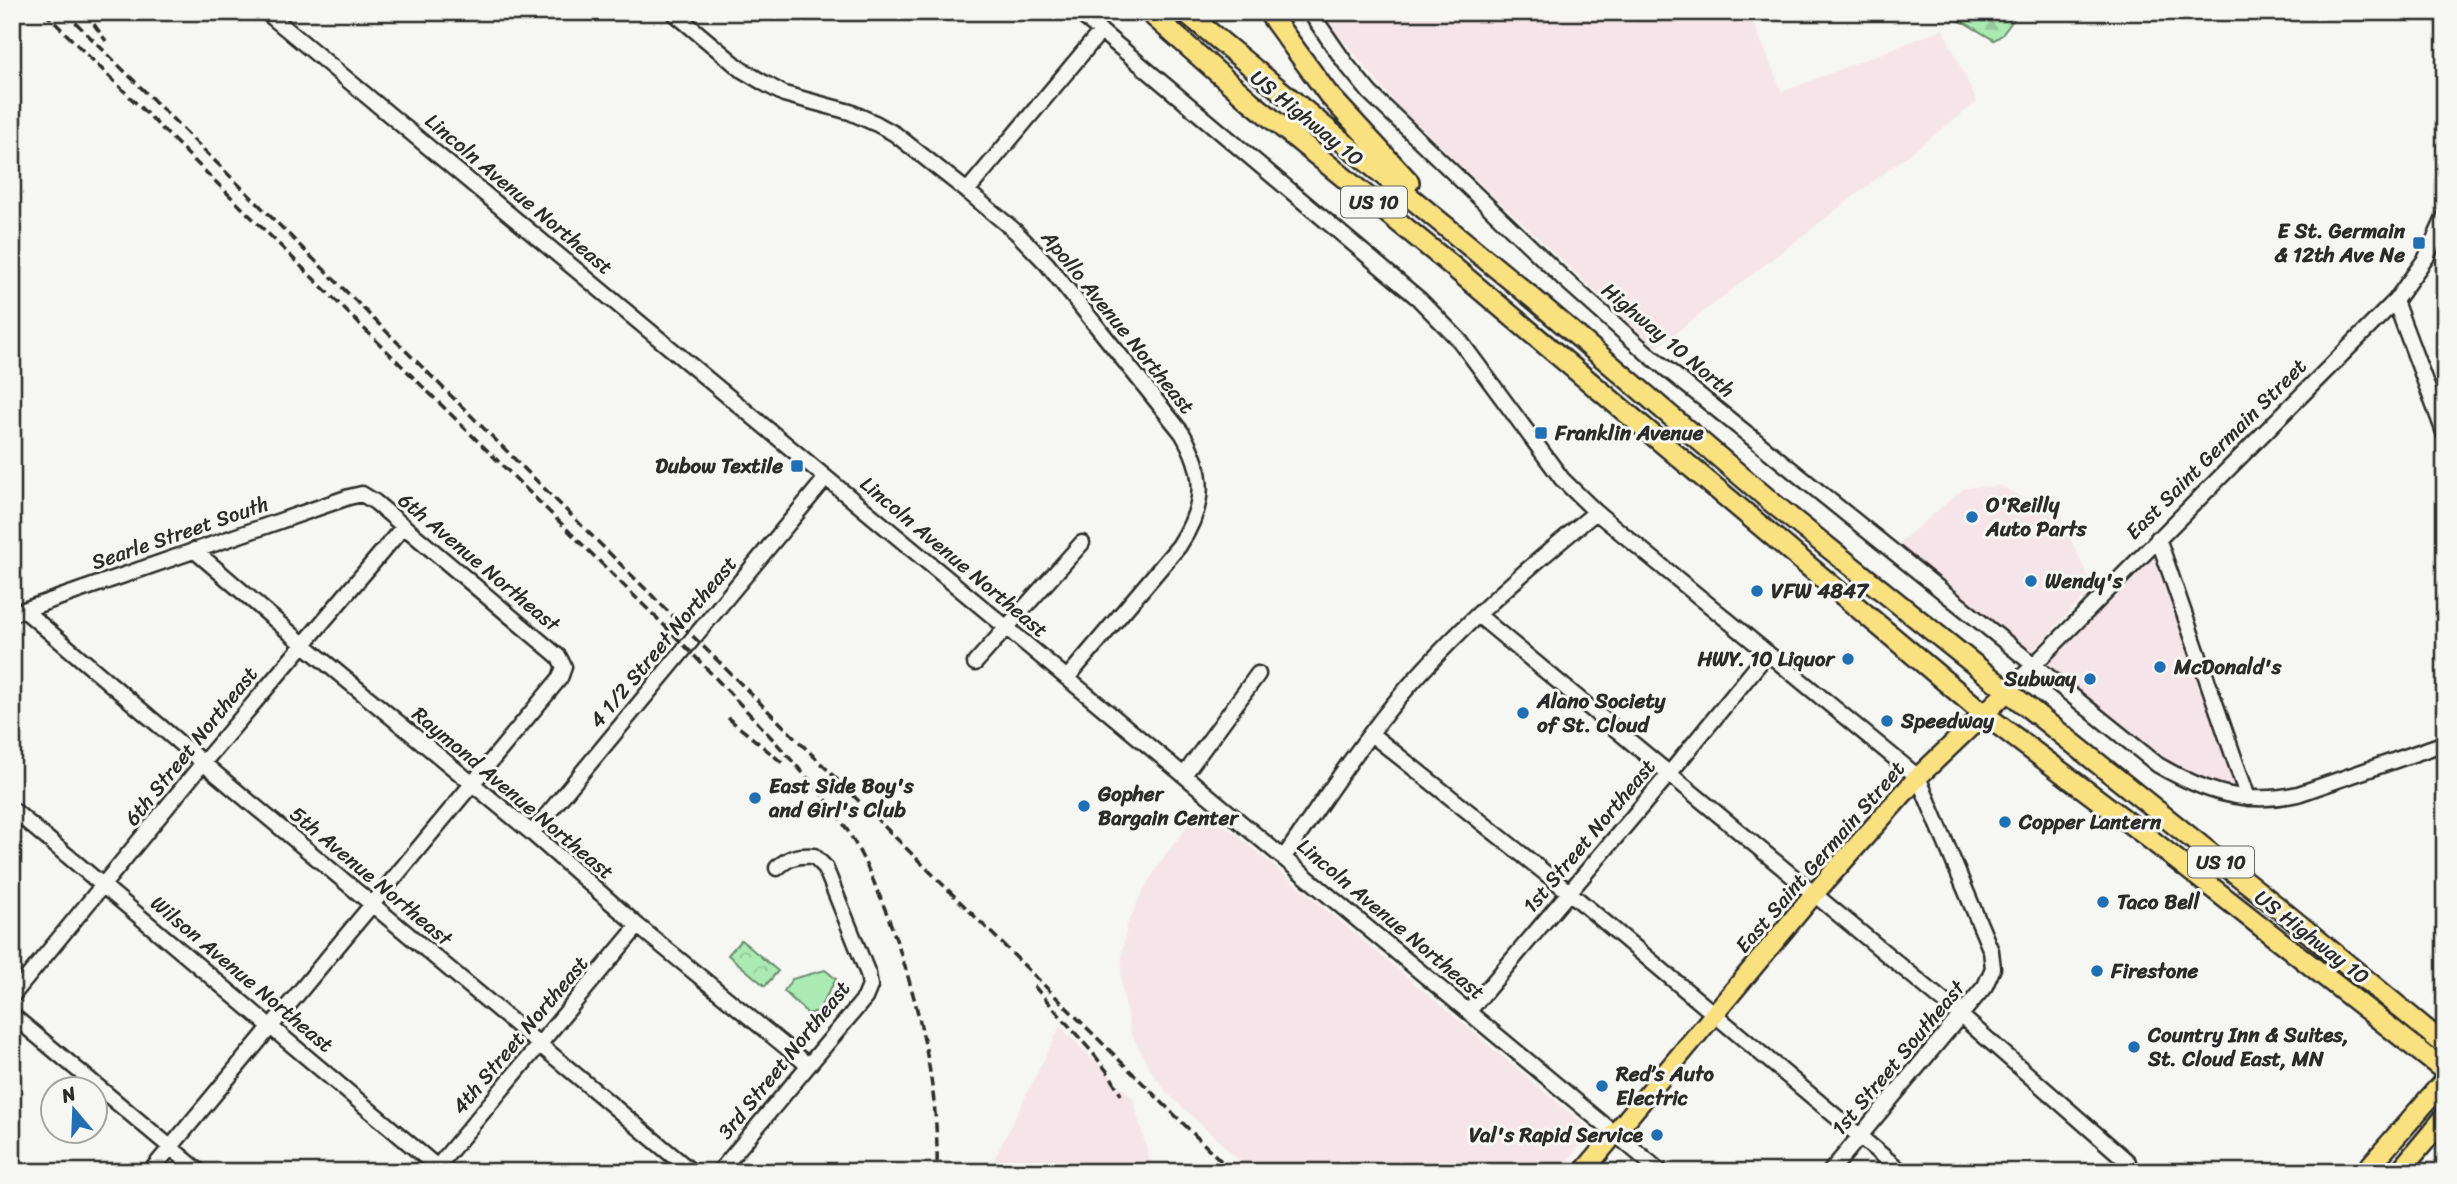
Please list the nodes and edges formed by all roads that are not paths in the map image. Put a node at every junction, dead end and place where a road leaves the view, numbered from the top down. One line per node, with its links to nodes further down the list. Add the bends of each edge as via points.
1 (266, 12): 17 (street, Lincoln Avenue Northeast)
2 (673, 12): 11 (street, Apollo Avenue Northeast, via 742,70 784,94 877,124)
3 (1079, 12): 9 (street)
4 (1142, 12): 10 (highway)
5 (1149, 12): 10 (highway, US Highway 10 / US 10)
6 (1185, 12): 13 (highway, US 10)
7 (1268, 12): 13 (highway, via 1360,132)
8 (1310, 12): 30 (street, Highway 10 North, via 1370,93 1565,280 1648,354)
9 (1101, 31): 11 (street); 19 (street, via 1419,299 1460,341 1562,479)
10 (1191, 51): 34 (highway, US Highway 10 / US 10)
11 (967, 191): 32 (street, Apollo Avenue Northeast, via 1015,231 1055,275 1182,433 1199,475 1199,508 1191,528)
12 (2445, 216): 14 (street, East Saint Germain Street, via 2426,258)
13 (1535, 300): 33 (highway, US 10, via 1765,496)
14 (2395, 301): 15 (street); 21 (street, East Saint Germain Street)
15 (2442, 417): 16 (street)
16 (2445, 435)
17 (826, 478): 26 (street, Lincoln Avenue Northeast); 44 (street, 4 1/2 Street Northeast)
18 (362, 494): 20 (street, 6th Avenue Northeast); 23 (street, Searle Street South)
19 (1596, 512): 25 (street); 28 (street)
20 (404, 526): 27 (street, 6th Street Northeast); 41 (street, 6th Avenue Northeast, via 559,657 564,667 560,678)
21 (2158, 538): 30 (street, East Saint Germain Street); 42 (street)
22 (1082, 543): 26 (street)
23 (194, 550): 24 (street, Searle Street South); 27 (street, Raymond Avenue Northeast)
24 (18, 612): 37 (street, 5th Avenue Northeast)
25 (1478, 615): 35 (street, via 1422,671); 38 (street)
26 (1006, 628): 29 (street); 32 (street, Lincoln Avenue Northeast)
27 (303, 644): 37 (street, 6th Street Northeast); 41 (street, Raymond Avenue Northeast)
28 (1767, 654): 38 (street, 1st Street Northeast); 40 (street)
29 (975, 663)
30 (2034, 664): 33 (street, East Saint Germain Street); 42 (street, Highway 10 North, via 2158,765 2210,791)
31 (1258, 674): 39 (street)
32 (1067, 678): 39 (street, Lincoln Avenue Northeast)
33 (2008, 691): 34 (main road, East Saint Germain Street); 59 (highway, US Highway 10 / US 10)
34 (1984, 713): 40 (main road, East Saint Germain Street); 61 (highway, US Highway 10 / US 10)
35 (1371, 734): 45 (street); 48 (street)
36 (2445, 743): 42 (street, Highway 10 North, via 2298,794)
37 (203, 763): 47 (street, 6th Street Northeast); 50 (street, 5th Avenue Northeast)
38 (1669, 774): 48 (street, 1st Street Northeast); 49 (street)
39 (1184, 775): 45 (street, Lincoln Avenue Northeast)
40 (1918, 777): 49 (main road, East Saint Germain Street); 56 (street, 1st Street Southeast, via 1991,951 1993,968 1985,986)
41 (471, 784): 44 (street, Raymond Avenue Northeast); 50 (street)
42 (2248, 798)
43 (12, 809): 47 (street, Wilson Avenue Northeast)
44 (532, 833): 51 (street, Raymond Avenue Northeast)
45 (1284, 857): 53 (street, Lincoln Avenue Northeast)
46 (777, 869): 60 (street, 3rd Street Northeast, via 801,855 814,856 825,867 869,974 865,998)
47 (104, 885): 52 (street, 6th Street Northeast); 57 (street, Wilson Avenue Northeast)
48 (1569, 892): 53 (street, 1st Street Northeast); 55 (street)
49 (1814, 894): 55 (main road, East Saint Germain Street); 56 (street)
50 (372, 903): 57 (street); 58 (street, 5th Avenue Northeast)
51 (638, 926): 58 (street, 4th Street Northeast); 60 (street, Raymond Avenue Northeast)
52 (12, 996)
53 (1469, 1011): 64 (street, Lincoln Avenue Northeast)
54 (12, 1015): 66 (street)
55 (1714, 1015): 64 (main road, East Saint Germain Street); 65 (street)
56 (1960, 1016): 65 (street, 1st Street Southeast); 67 (street)
57 (271, 1025): 66 (street); 68 (street, Wilson Avenue Northeast)
58 (539, 1045): 68 (street, 4th Street Northeast); 71 (street, 5th Avenue Northeast)
59 (2445, 1045)
60 (808, 1066): 72 (street, 3rd Street Northeast)
61 (2445, 1071)
62 (2445, 1080): 77 (highway)
63 (2445, 1117): 78 (highway)
64 (1616, 1133): 73 (main road, East Saint Germain Street); 74 (street, Lincoln Avenue Northeast)
65 (1860, 1135): 75 (street, 1st Street Southeast); 76 (street)
66 (170, 1147): 69 (street); 70 (street)
67 (2128, 1162)
68 (438, 1170)
69 (150, 1172)
70 (200, 1172)
71 (692, 1172)
72 (719, 1172)
73 (1583, 1172)
74 (1661, 1172)
75 (1830, 1172)
76 (1902, 1172)
77 (2365, 1172)
78 (2399, 1172)

